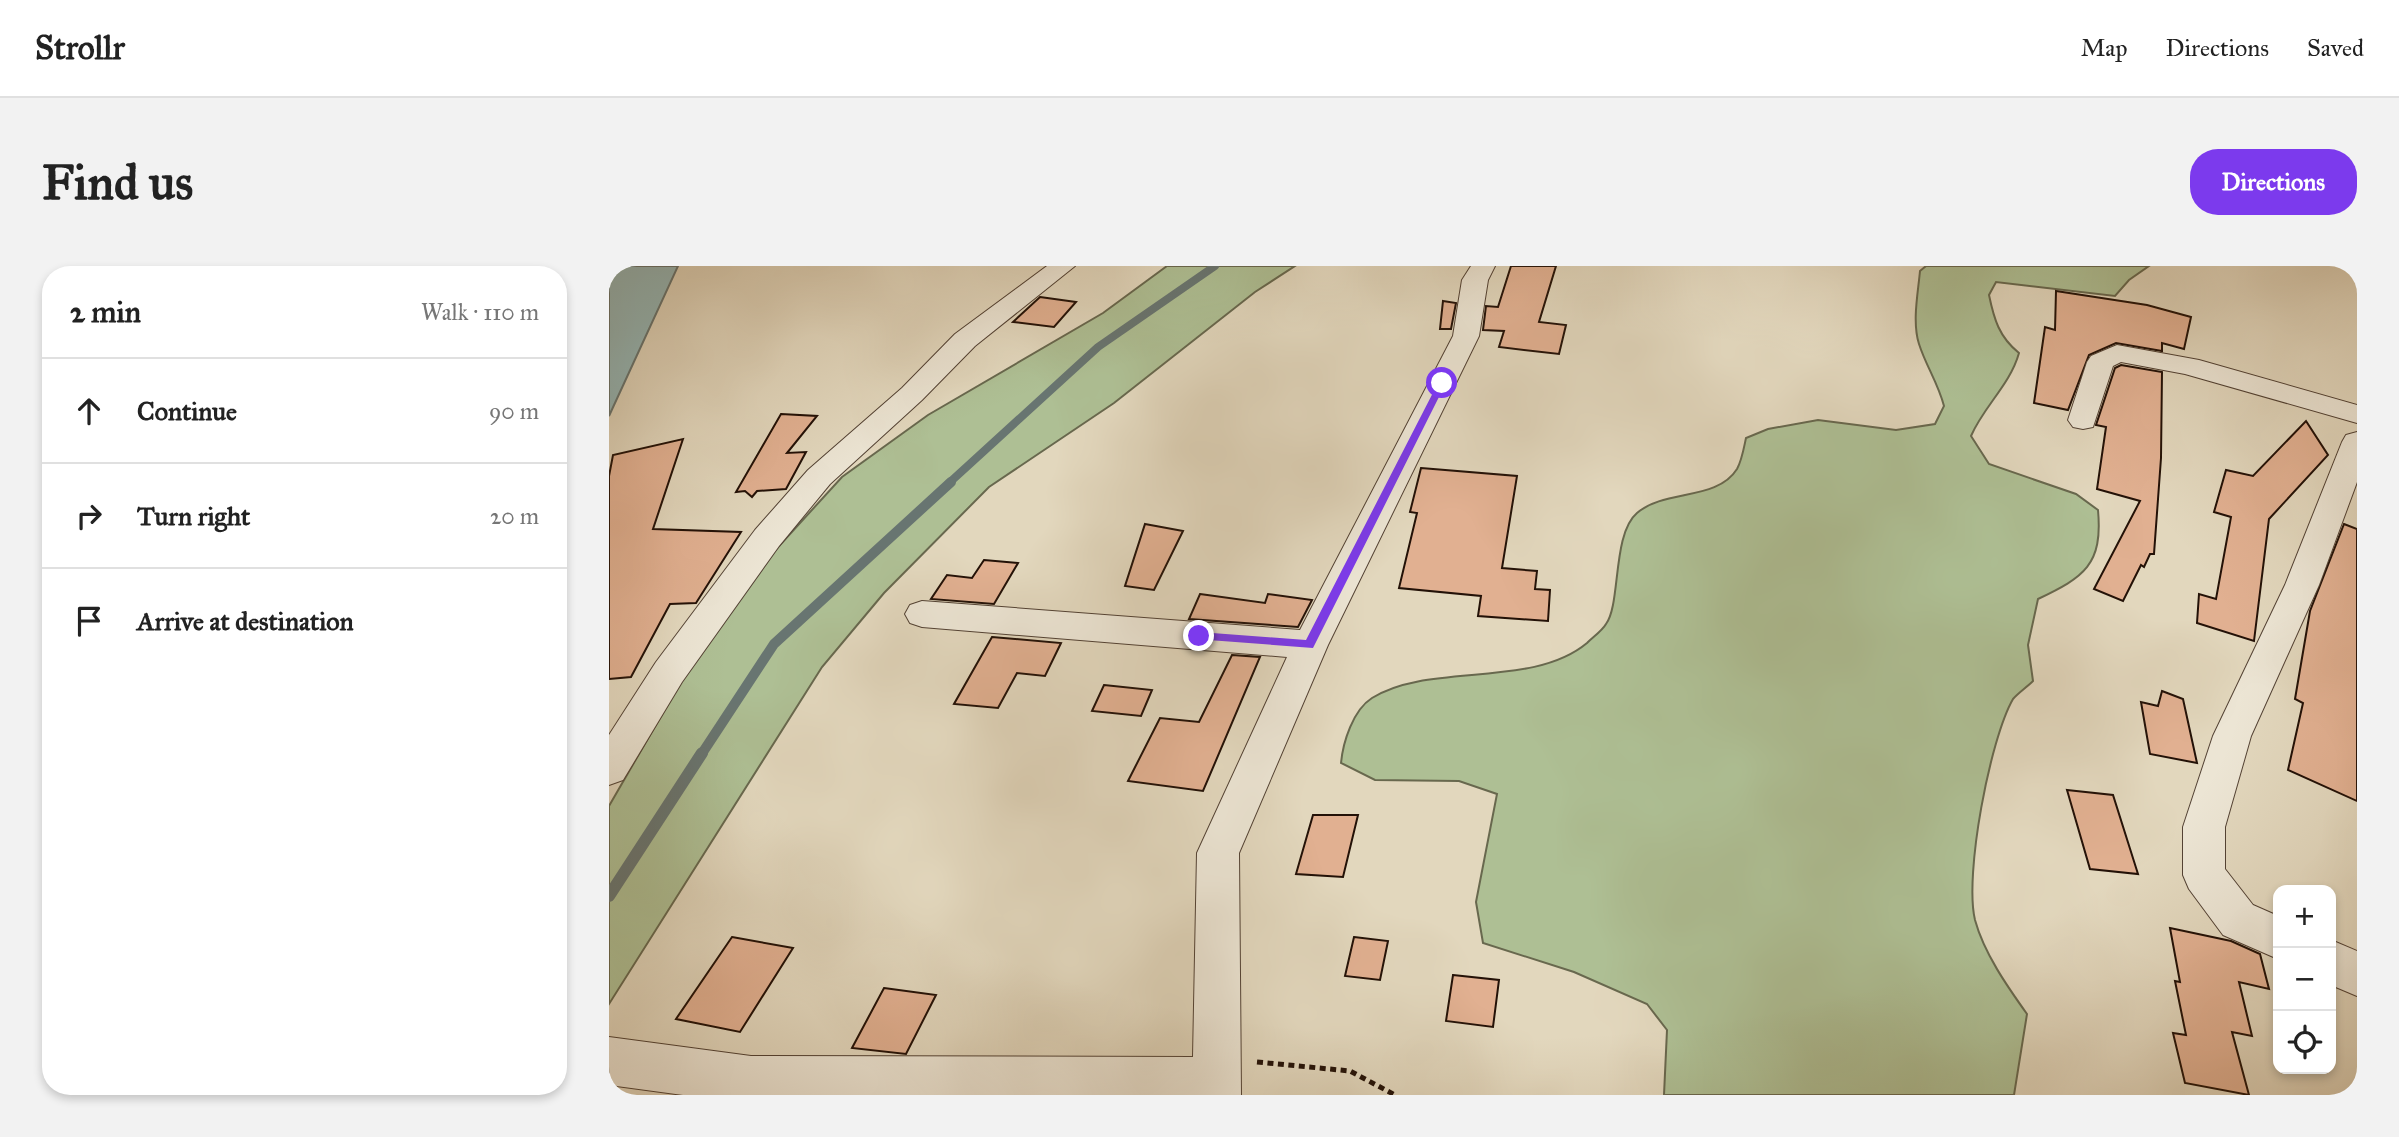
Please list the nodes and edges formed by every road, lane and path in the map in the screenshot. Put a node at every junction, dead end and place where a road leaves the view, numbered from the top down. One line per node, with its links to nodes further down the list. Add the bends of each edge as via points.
1 (1063, 266): 8 (street, via 965,340 819,477 767,538 669,672)
2 (1483, 266): 7 (street, via 1475,280 1466,335)
3 (2357, 414): 4 (street, via 2189,366 2116,352 2101,362)
4 (2084, 420)
5 (2357, 442): 9 (street, via 2302,584 2232,736 2204,827 2204,875 2238,920)
6 (922, 614): 7 (street)
7 (1310, 645): 13 (street, via 1217,853)
8 (609, 768)
9 (2273, 936)
10 (2336, 964): 11 (street)
11 (2357, 974)
12 (609, 1061): 13 (street, via 751,1080)
13 (1218, 1078): 14 (path, via 1350,1071)
14 (1395, 1095)

